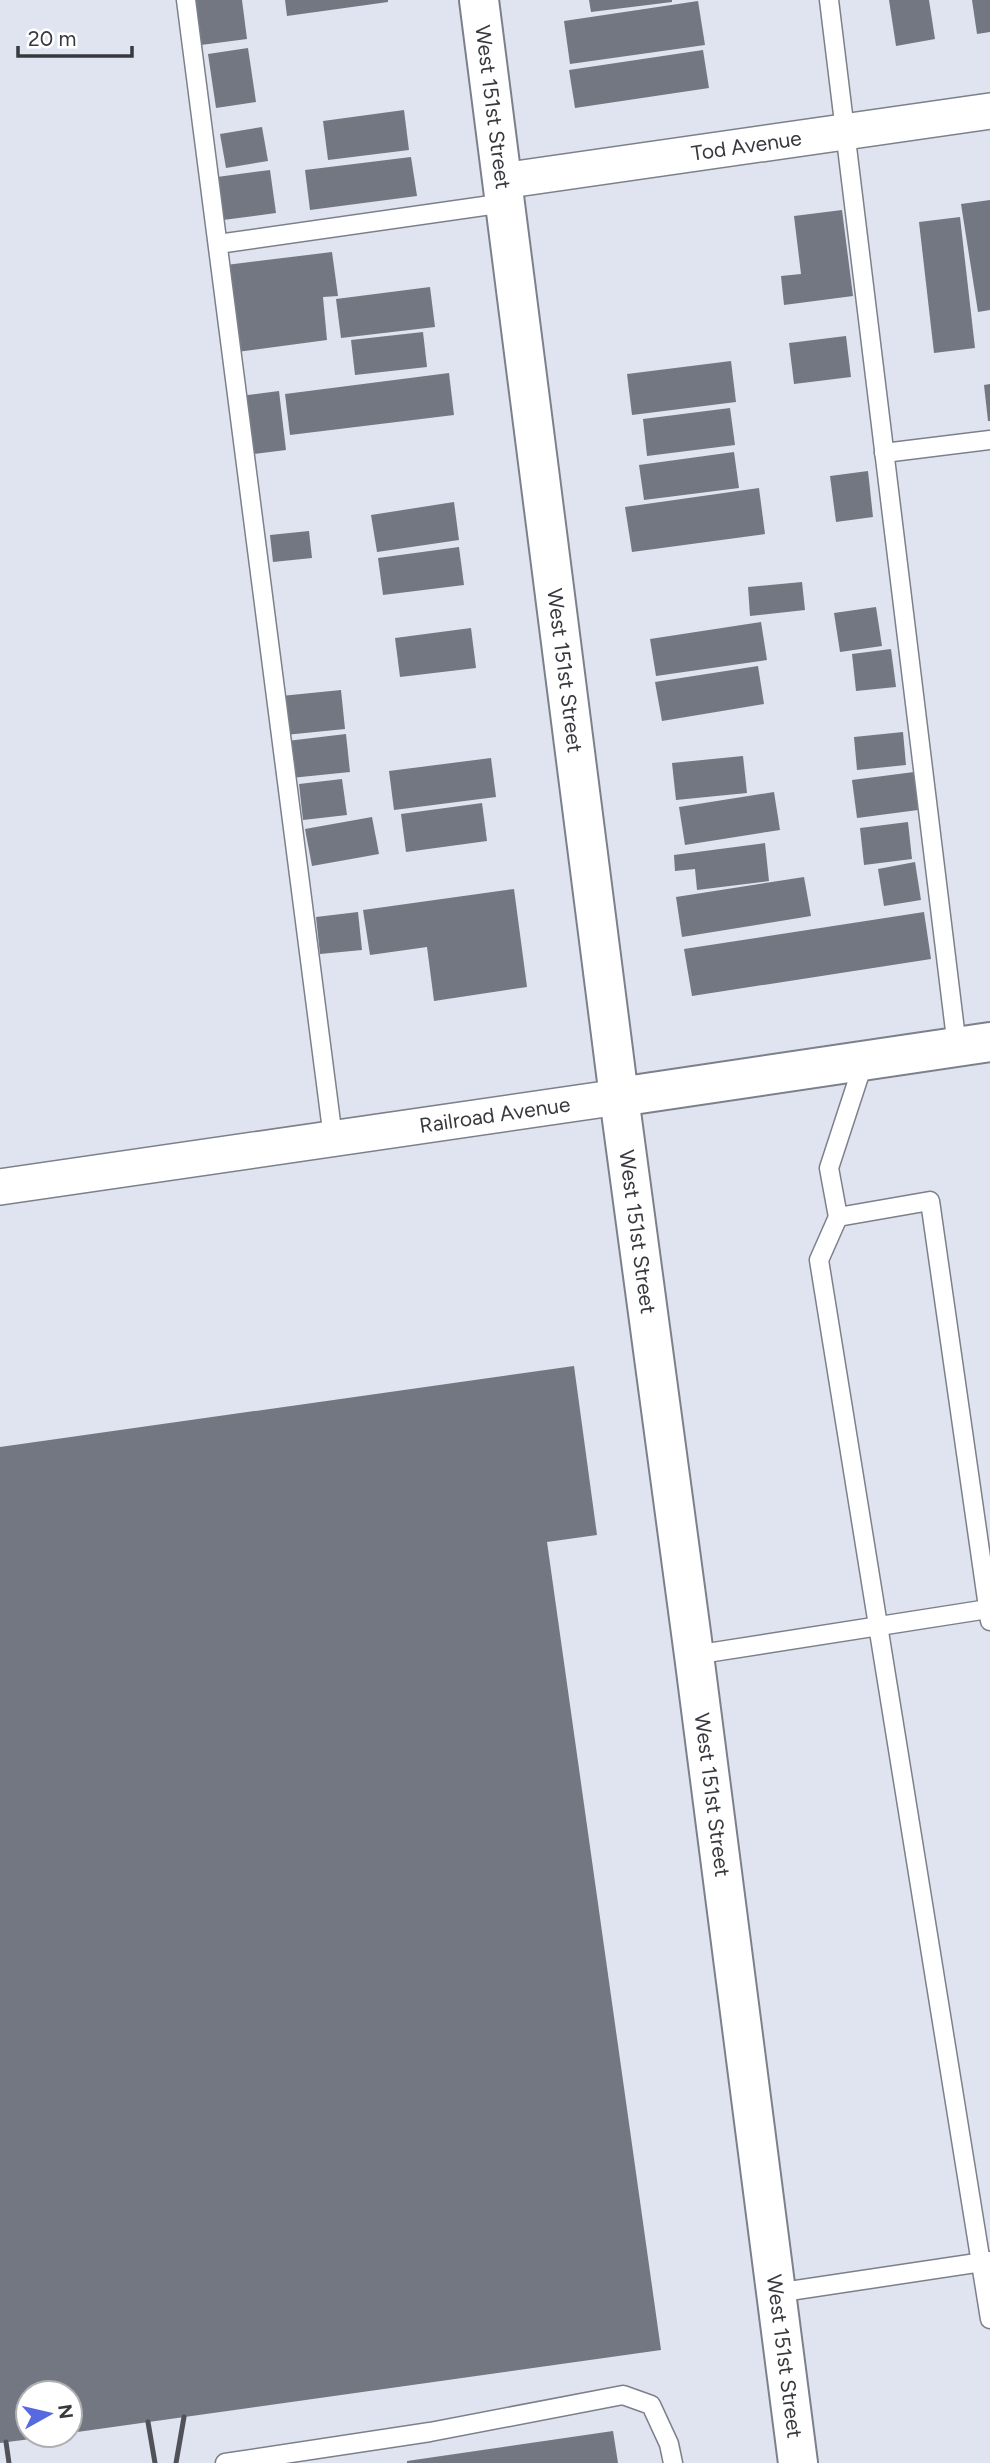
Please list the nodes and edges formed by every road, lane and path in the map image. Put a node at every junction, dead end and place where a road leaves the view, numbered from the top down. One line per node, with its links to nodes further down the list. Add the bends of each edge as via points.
1 (186, 0): 7 (lane)
2 (479, 0): 6 (street, West 151st Street)
3 (829, 0): 5 (lane)
4 (990, 111): 5 (street, Tod Avenue)
5 (846, 132): 6 (street, Tod Avenue); 9 (lane)
6 (504, 192): 7 (lane); 12 (street, West 151st Street)
7 (218, 244): 13 (lane)
8 (990, 440): 9 (lane)
9 (884, 453): 10 (lane)
10 (974, 1045): 11 (street, Railroad Avenue)
11 (864, 1061): 12 (street, Railroad Avenue); 15 (lane, via 829,1168)
12 (619, 1097): 13 (street, Railroad Avenue); 18 (street, West 151st Street)
13 (333, 1138): 14 (street, Railroad Avenue)
14 (0, 1186)
15 (838, 1217): 16 (lane, via 930,1201); 17 (lane, via 818,1260)
16 (989, 1615): 17 (lane)
17 (878, 1627): 18 (lane); 19 (lane)
18 (694, 1655): 20 (street, West 151st Street)
19 (985, 2261): 20 (lane); 21 (lane)
20 (776, 2293): 24 (street, West 151st Street)
21 (990, 2319)
22 (225, 2463): 23 (lane, via 430,2432 623,2395 651,2405)
23 (673, 2463)
24 (798, 2463)

